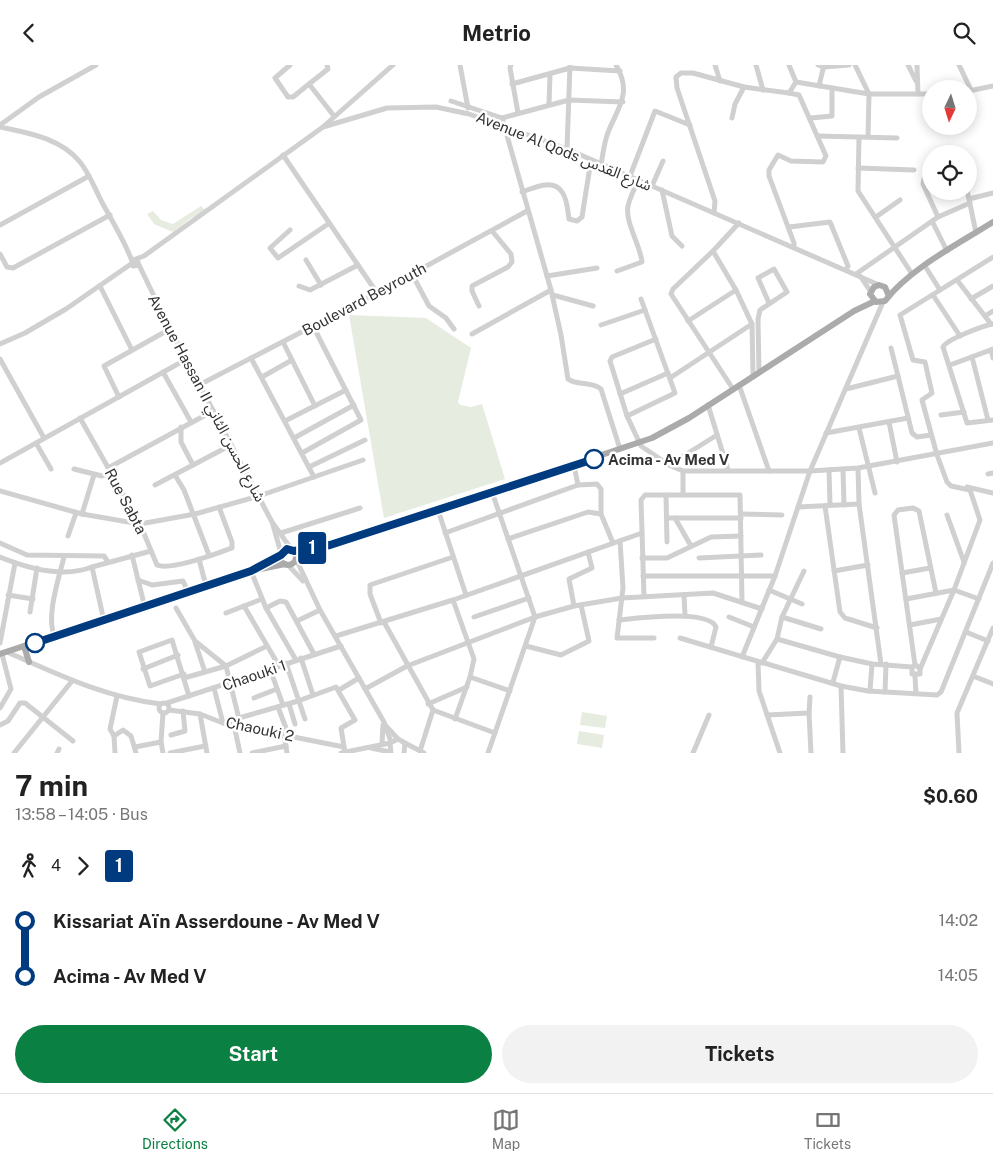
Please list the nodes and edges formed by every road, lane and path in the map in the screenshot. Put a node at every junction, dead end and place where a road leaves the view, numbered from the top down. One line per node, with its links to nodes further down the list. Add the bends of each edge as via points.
1 (96, 65): 52 (street, via 32,101)
2 (290, 65): 25 (street, via 275,78 288,97 293,97)
3 (327, 65): 25 (street, via 328,69)
4 (393, 65): 42 (street)
5 (460, 65): 41 (street)
6 (512, 65): 26 (street)
7 (616, 65): 19 (street)
8 (715, 65): 22 (street)
9 (756, 65): 32 (street)
10 (790, 65): 23 (street)
11 (818, 65): 17 (street)
12 (849, 65): 17 (street)
13 (855, 65): 34 (street)
14 (908, 65): 24 (street)
15 (917, 65): 24 (street)
16 (959, 65): 21 (street)
17 (824, 66): 27 (street)
18 (570, 67): 19 (street); 20 (street); 37 (street)
19 (620, 71): 39 (street)
20 (550, 73): 26 (street); 40 (street)
21 (965, 80)
22 (720, 81): 29 (street); 51 (street, via 685,72 676,77)
23 (796, 82): 27 (street); 33 (street)
24 (917, 83): 35 (street)
25 (310, 84): 45 (street)
26 (512, 84): 44 (street)
27 (819, 86): 30 (street)
28 (993, 86): 31 (street)
29 (744, 87): 32 (street); 48 (street)
30 (832, 88): 34 (street); 49 (street, via 832,116)
31 (978, 89)
32 (763, 90): 33 (street)
33 (790, 93): 49 (street, via 799,95)
34 (869, 94): 35 (street); 56 (street)
35 (918, 94): 36 (street)
36 (922, 94)
37 (569, 100): 39 (street); 40 (street); 58 (street)
38 (451, 101): 41 (street)
39 (623, 102): 62 (street, via 608,132)
40 (550, 104): 44 (street)
41 (468, 106): 43 (street); 47 (street)
42 (342, 108): 45 (street); 46 (street)
43 (468, 113): 46 (street, Avenue Al Qods شارع القدس, via 436,107 412,107); 50 (street, Avenue Al Qods شارع القدس)
44 (518, 113): 47 (street)
45 (334, 115): 53 (street)
46 (349, 118): 53 (street, Avenue Al Qods شارع القدس)
47 (502, 118): 50 (street)
48 (732, 118)
49 (811, 118): 54 (street)
50 (504, 125): 58 (street, Avenue Al Qods شارع القدس); 70 (street)
51 (690, 125): 66 (street, via 655,111); 76 (street, via 715,204)
52 (0, 126): 65 (street, Avenue Hassan II شارع الحسن الثاني, via 57,143 75,156)
53 (323, 127): 59 (street, Avenue Al Qods شارع القدس)
54 (818, 136): 55 (street); 85 (street, via 826,156 824,161 791,161 778,155 769,170)
55 (859, 137): 56 (street); 63 (street)
56 (868, 137): 57 (street)
57 (897, 138)
58 (567, 149): 60 (street, Avenue Al Qods شارع القدس)
59 (282, 155): 82 (street); 97 (street, Avenue Al Qods شارع القدس)
60 (591, 160): 62 (street, Avenue Al Qods شارع القدس); 70 (street, via 582,217 577,221 569,219 560,189 542,184)
61 (663, 161): 68 (street)
62 (601, 165): 66 (street, Avenue Al Qods شارع القدس)
63 (858, 168): 64 (street); 78 (street, via 858,191)
64 (914, 170)
65 (89, 176): 77 (street, Avenue Hassan II شارع الحسن الثاني); 84 (street)
66 (630, 176): 67 (street, Avenue Al Qods شارع القدس)
67 (638, 180): 68 (street, Avenue Al Qods شارع القدس); 102 (street, via 628,207 630,228 635,232 642,262)
68 (652, 186): 69 (street, Avenue Al Qods شارع القدس)
69 (662, 190): 76 (street, Avenue Al Qods شارع القدس); 89 (street, via 672,235)
70 (522, 192): 75 (street)
71 (993, 193): 74 (street)
72 (900, 200): 78 (street)
73 (930, 200): 79 (street)
74 (969, 201): 79 (street); 88 (street)
75 (527, 211): 87 (street, Boulevard Beyrouth); 106 (street)
76 (714, 213): 83 (street, Avenue Al Qods شارع القدس)
77 (110, 215): 94 (street, via 13,268 7,267); 97 (street, Avenue Hassan II شارع الحسن الثاني)
78 (876, 217): 91 (street)
79 (938, 217): 80 (street)
80 (932, 221): 91 (street); 93 (street)
81 (993, 222): 88 (main road)
82 (328, 223): 86 (street, via 278,258 270,248); 98 (street)
83 (739, 223): 90 (street, Avenue Al Qods شارع القدس); 92 (street)
84 (0, 225)
85 (788, 227): 90 (street); 101 (street, via 830,222 848,266)
86 (290, 230)
87 (492, 231): 103 (street, Boulevard Beyrouth); 125 (street, via 511,254 512,262 472,286)
88 (976, 233): 93 (main road)
89 (682, 245)
90 (794, 247): 101 (street, Avenue Al Qods شارع القدس)
91 (895, 247): 104 (street); 105 (street)
92 (713, 251): 114 (street); 131 (street, via 672,291 672,297)
93 (948, 251): 99 (main road)
94 (0, 254)
95 (993, 257): 108 (street)
96 (306, 260): 109 (street)
97 (135, 263): 110 (street, Avenue Al Qods شارع القدس); 136 (street, Avenue Hassan II شارع الحسن الثاني)
98 (358, 265): 109 (street); 116 (street)
99 (925, 266): 104 (main road); 115 (street)
100 (597, 267): 106 (street)
101 (846, 270): 105 (street, Avenue Al Qods شارع القدس)
102 (617, 271)
103 (412, 274): 116 (street, Boulevard Beyrouth); 137 (street, via 429,306 446,318)
104 (912, 274): 107 (main road)
105 (859, 275): 112 (street, Avenue Al Qods شارع القدس); 118 (street)
106 (547, 276): 117 (street)
107 (904, 279): 112 (main road); 119 (main road)
108 (957, 280): 115 (street); 122 (street)
109 (321, 285): 111 (street, via 307,291)
110 (100, 286): 142 (street, Avenue Al Qods شارع القدس, via 25,333); 145 (street)
111 (299, 286)
112 (882, 286): 118 (main road); 119 (main road)
113 (993, 286): 122 (street)
114 (736, 290): 131 (street); 132 (street)
115 (940, 290): 120 (street)
116 (377, 293): 135 (street, Boulevard Beyrouth)
117 (552, 293): 126 (street); 138 (street); 190 (street, via 568,379 601,389)
118 (871, 293): 123 (main road); 128 (main road)
119 (888, 294): 123 (main road)
120 (933, 295): 139 (street); 182 (street, via 900,315 913,359 925,362 932,393 922,400)
121 (641, 299): 127 (street)
122 (971, 299): 130 (street)
123 (878, 302): 128 (main road); 161 (street, via 875,319)
124 (770, 303): 124 (street, via 787,292 774,269 758,278); 155 (street, via 758,315)
125 (479, 305)
126 (593, 306)
127 (645, 310): 134 (street); 140 (street)
128 (854, 311): 155 (main road)
129 (993, 311): 130 (street)
130 (985, 316): 133 (street)
131 (688, 321): 146 (street)
132 (752, 324): 146 (street); 155 (street)
133 (992, 324): 139 (street)
134 (601, 325)
135 (313, 326): 141 (street, Boulevard Beyrouth); 162 (street)
136 (170, 329): 145 (street); 151 (street, Avenue Hassan II شارع الحسن الثاني)
137 (454, 329)
138 (472, 334)
139 (960, 336): 153 (street, via 944,345)
140 (656, 339): 156 (street); 163 (street, via 611,359)
141 (282, 342): 148 (street, Boulevard Beyrouth); 152 (street)
142 (0, 344)
143 (890, 349): 157 (street)
144 (992, 349): 147 (street); 149 (street)
145 (132, 350): 164 (street, via 104,366)
146 (708, 353): 156 (street); 160 (street)
147 (972, 357): 153 (street); 174 (street)
148 (251, 358): 158 (street); 159 (street, Boulevard Beyrouth)
149 (993, 358)
150 (0, 359): 184 (street)
151 (186, 360): 154 (street); 159 (street, Avenue Hassan II شارع الحسن الثاني)
152 (292, 360): 158 (street); 167 (street)
153 (950, 365): 169 (street)
154 (163, 372): 164 (street); 176 (street)
155 (756, 373): 160 (main road)
156 (669, 375): 163 (street); 171 (street, via 675,392 673,396)
157 (898, 376): 161 (street); 173 (street)
158 (262, 377): 175 (street)
159 (199, 385): 168 (street, Avenue Hassan II شارع الحسن الثاني)
160 (736, 387): 166 (main road); 209 (street)
161 (846, 389): 180 (street)
162 (346, 390): 165 (street); 167 (street)
163 (620, 394): 171 (street)
164 (119, 397): 172 (street)
165 (354, 405): 183 (street); 191 (street, via 360,416 359,423)
166 (708, 405): 181 (street); 187 (main road)
167 (315, 406): 175 (street)
168 (213, 411): 176 (street); 189 (street, Avenue Hassan II شارع الحسن الثاني)
169 (964, 412): 170 (street); 174 (street, via 968,424)
170 (942, 415)
171 (627, 416): 187 (street)
172 (80, 418): 184 (street); 205 (street, Rue Sabta)
173 (908, 418): 177 (street); 182 (street, via 914,436)
174 (991, 420)
175 (286, 421): 183 (street)
176 (191, 422): 178 (street)
177 (889, 422): 179 (street); 194 (street)
178 (181, 427): 196 (street, via 181,442); 205 (street)
179 (859, 428): 180 (street); 200 (street)
180 (826, 433): 210 (street)
181 (717, 435): 198 (street); 206 (street)
182 (931, 435): 192 (street)
183 (294, 438): 191 (street)
184 (44, 439): 186 (street)
185 (365, 440): 199 (street)
186 (36, 443): 195 (street); 202 (street)
187 (639, 443): 190 (main road); 198 (street, via 647,452)
188 (993, 443): 192 (street)
189 (231, 445): 196 (street); 223 (street, Avenue Hassan II شارع الحسن الثاني)
190 (620, 449): 197 (main road)
191 (302, 453): 199 (street)
192 (937, 455): 194 (street); 214 (street)
193 (363, 460): 213 (street)
194 (897, 462): 200 (street)
195 (0, 463)
196 (193, 465): 212 (street)
197 (574, 465): 216 (street); 218 (main road)
198 (669, 465): 208 (street)
199 (309, 467): 213 (street)
200 (870, 467): 201 (street); 219 (street)
201 (858, 468): 204 (street); 224 (street)
202 (51, 469)
203 (74, 469): 211 (street)
204 (843, 469): 207 (street); 225 (street)
205 (109, 470): 211 (street, via 102,476); 242 (street, Rue Sabta)
206 (728, 470): 208 (street); 209 (street)
207 (829, 470): 210 (street); 226 (street)
208 (683, 471): 222 (street)
209 (769, 471): 210 (street)
210 (810, 471): 228 (street)
211 (94, 475): 232 (street)
212 (176, 475): 215 (street); 233 (street)
213 (314, 477): 223 (street)
214 (947, 483): 220 (street); 271 (street, via 970,490 980,520)
215 (155, 485)
216 (578, 485): 234 (street); 235 (street, via 593,483 601,489)
217 (0, 491): 231 (street)
218 (492, 492): 230 (main road); 234 (street)
219 (875, 493)
220 (993, 493)
221 (666, 495): 222 (street); 239 (street); 245 (street, via 642,497)
222 (683, 495): 238 (street, via 739,493)
223 (259, 496): 227 (street); 241 (street, Avenue Hassan II شارع الحسن الثاني)
224 (859, 504): 225 (street); 274 (street)
225 (844, 505): 226 (street)
226 (827, 506): 228 (street); 281 (street)
227 (218, 507): 233 (street); 259 (street, via 232,546)
228 (798, 507): 286 (street)
229 (360, 508): 243 (street)
230 (438, 510): 244 (street); 260 (main road)
231 (76, 513): 232 (street); 246 (street)
232 (82, 514): 242 (street)
233 (194, 514): 242 (street); 259 (street)
234 (500, 514): 244 (street); 248 (street)
235 (601, 514): 248 (street, via 583,512); 252 (street)
236 (782, 515): 238 (street)
237 (947, 515): 271 (street)
238 (741, 516): 240 (street); 247 (street)
239 (667, 518): 240 (street); 250 (street)
240 (674, 518): 253 (street)
241 (272, 522): 243 (street, Avenue Hassan II شارع الحسن الثاني); 257 (street, Avenue Hassan II شارع الحسن الثاني)
242 (140, 524): 255 (street, Rue Sabta)
243 (281, 533): 260 (street, Avenue Hassan II شارع الحسن الثاني)
244 (445, 533): 264 (street)
245 (642, 533): 249 (street); 266 (street)
246 (68, 536)
247 (741, 536): 253 (street, via 711,537); 261 (street)
248 (508, 539): 283 (street)
249 (620, 541): 252 (street); 299 (street)
250 (667, 542)
251 (0, 543): 254 (street)
252 (612, 543): 256 (street)
253 (691, 546): 266 (street, via 666,558)
254 (10, 548): 263 (street, via 27,555); 265 (street)
255 (151, 551): 258 (street); 268 (street, Rue Sabta, via 159,566)
256 (588, 552): 283 (street); 310 (street, via 592,568 569,579)
257 (281, 554): 260 (main road, via 285,550); 273 (main road, via 281,559); 279 (main road)
258 (132, 555): 269 (street); 287 (street)
259 (209, 555): 268 (street)
260 (295, 555): 273 (main road); 289 (street, Avenue Hassan II شارع الحسن الثاني)
261 (741, 555): 262 (street); 267 (street); 284 (street)
262 (761, 555)
263 (64, 557): 269 (street, via 105,556); 278 (street)
264 (453, 557): 295 (street); 327 (street, via 370,585 370,594)
265 (2, 558): 270 (street)
266 (642, 558): 285 (street)
267 (699, 558)
268 (198, 559): 288 (street)
269 (108, 562): 275 (street)
270 (15, 563): 276 (street); 294 (street)
271 (964, 563): 291 (street)
272 (993, 563): 304 (street)
273 (287, 564): 279 (main road); 289 (street, Avenue Hassan II شارع الحسن الثاني)
274 (868, 565): 281 (street); 330 (street)
275 (92, 567): 278 (street); 325 (street)
276 (37, 568): 278 (street); 300 (street)
277 (930, 568): 282 (street); 282 (street, via 918,511 913,508 898,510 894,515); 293 (street)
278 (60, 571): 335 (street, via 52,615)
279 (251, 571): 288 (main road); 301 (street)
280 (804, 571): 302 (street)
281 (834, 571): 330 (street, via 842,616)
282 (902, 573): 303 (street)
283 (520, 575): 295 (street); 298 (street)
284 (742, 575): 285 (street); 286 (street); 306 (street)
285 (643, 576): 297 (street)
286 (775, 576): 290 (street)
287 (138, 580): 292 (street, via 152,585 180,581 185,583); 311 (street)
288 (206, 586): 292 (main road)
289 (308, 586): 315 (street, Avenue Hassan II شارع الحسن الثاني)
290 (770, 590): 302 (street); 314 (street)
291 (954, 590): 293 (street); 304 (street); 323 (street)
292 (188, 592): 311 (main road)
293 (936, 593): 303 (street)
294 (8, 595): 300 (street); 342 (street)
295 (466, 595): 305 (street)
296 (684, 595): 297 (street); 306 (street, via 713,593); 318 (street)
297 (644, 597): 299 (street)
298 (529, 598): 319 (street); 320 (street)
299 (622, 598): 308 (street); 324 (street)
300 (33, 599): 316 (street)
301 (262, 599): 309 (street); 313 (street)
302 (790, 599): 307 (street); 322 (street)
303 (906, 599): 328 (street)
304 (979, 599): 333 (street)
305 (453, 600): 327 (street); 341 (street)
306 (742, 601): 314 (street)
307 (802, 604)
308 (581, 605): 310 (street); 343 (street, via 589,641 562,655)
309 (244, 606): 317 (street); 345 (street)
310 (574, 606): 320 (street)
311 (145, 607): 325 (main road)
312 (176, 608): 339 (street)
313 (266, 608): 326 (street, via 283,600); 353 (street)
314 (762, 609): 329 (street)
315 (320, 610): 326 (street); 334 (street, Avenue Hassan II شارع الحسن الثاني)
316 (30, 612)
317 (226, 613)
318 (685, 615): 324 (street); 347 (street, via 716,624)
319 (474, 617)
320 (535, 617): 341 (street); 343 (street)
321 (729, 617): 329 (street)
322 (782, 617): 332 (street); 338 (street)
323 (941, 619): 328 (street); 365 (street)
324 (619, 620): 336 (street, via 619,640)
325 (104, 621): 335 (main road)
326 (297, 621): 349 (street)
327 (383, 623): 334 (street); 362 (street)
328 (910, 625): 361 (street)
329 (754, 627): 351 (street)
330 (877, 628): 358 (street)
331 (993, 628): 340 (street)
332 (821, 629)
333 (966, 632): 340 (street); 385 (street, via 941,692 937,695)
334 (336, 636): 346 (street, Avenue Hassan II شارع الحسن الثاني)
335 (55, 637): 344 (main road)
336 (654, 638)
337 (680, 638): 347 (street)
338 (777, 639): 352 (street); 356 (street)
339 (194, 640): 359 (street); 366 (street)
340 (988, 641): 369 (street)
341 (469, 642): 362 (street); 370 (street, via 474,659)
342 (0, 643)
343 (526, 645): 382 (street)
344 (24, 646): 348 (main road); 354 (main road)
345 (267, 646): 359 (street); 360 (street)
346 (341, 646): 349 (street, Chaouki 1); 371 (street, Avenue Hassan II شارع الحسن الثاني)
347 (711, 647): 351 (street)
348 (3, 653): 354 (street); 394 (street, via 11,689)
349 (314, 654): 353 (street, Chaouki 1)
350 (178, 655): 363 (street); 363 (street, via 172,640 140,651); 367 (street)
351 (742, 657): 356 (street)
352 (840, 657): 357 (street); 373 (street)
353 (299, 659): 355 (street, Chaouki 1); 386 (street)
354 (29, 662): 372 (street)
355 (286, 663): 360 (street, Chaouki 1); 391 (street)
356 (760, 663): 373 (street); 401 (street, via 759,691)
357 (872, 665): 358 (street); 383 (street)
358 (883, 665): 361 (street); 384 (street)
359 (226, 666): 366 (street); 374 (street)
360 (278, 666): 364 (street, Chaouki 1)
361 (913, 666): 365 (street); 368 (street, via 911,673)
362 (407, 667): 380 (street); 392 (street)
363 (144, 669): 367 (street, via 150,686)
364 (270, 669): 374 (street, Chaouki 1); 379 (street)
365 (920, 669): 368 (street, via 920,674)
366 (206, 672): 367 (street)
367 (184, 676): 388 (street)
368 (915, 676): 385 (street)
369 (973, 676): 375 (street); 443 (street, via 957,713)
370 (470, 677): 377 (street); 382 (street)
371 (359, 678): 380 (street, Avenue Hassan II شارع الحسن الثاني); 381 (street)
372 (72, 681): 387 (street); 402 (street)
373 (833, 682): 376 (street)
374 (231, 683): 378 (street, Chaouki 1); 403 (street)
375 (993, 684)
376 (841, 686): 383 (street); 442 (street)
377 (467, 687): 392 (street); 405 (street)
378 (214, 688): 388 (street, Chaouki 1); 407 (street)
379 (278, 689): 390 (street); 393 (street)
380 (365, 689): 406 (street, Avenue Hassan II شارع الحسن الثاني)
381 (339, 690): 386 (street, via 334,687); 426 (street, via 355,720 341,730)
382 (510, 691): 412 (street)
383 (870, 691): 384 (street)
384 (884, 692): 385 (street)
385 (916, 693)
386 (313, 695): 391 (street)
387 (117, 696): 395 (street); 415 (street, via 110,729)
388 (189, 696): 395 (street, Chaouki 1)
389 (810, 697): 398 (street)
390 (254, 698)
391 (298, 701): 393 (street); 404 (street)
392 (428, 703): 396 (street)
393 (283, 705): 403 (street); 408 (street); 414 (street)
394 (1, 706)
395 (165, 707): 397 (street, Chaouki 2); 418 (street)
396 (433, 710): 405 (street); 429 (street)
397 (183, 711): 399 (street, Chaouki 2); 413 (street, via 185,731)
398 (809, 713): 401 (street); 441 (street)
399 (200, 714): 407 (street, Chaouki 2); 421 (street)
400 (710, 715): 439 (street)
401 (767, 715): 440 (street)
402 (44, 718): 409 (street, via 22,703 8,721); 417 (street); 427 (street)
403 (239, 718): 411 (street)
404 (305, 719)
405 (455, 719): 412 (street)
406 (384, 722): 416 (street); 419 (street); 423 (street)
407 (223, 723): 410 (street, Chaouki 2)
408 (295, 724)
409 (0, 725)
410 (234, 725): 411 (street, Chaouki 2); 434 (street)
411 (241, 727): 414 (street, Chaouki 2)
412 (495, 733): 438 (street)
413 (172, 735)
414 (287, 735): 422 (street); 426 (street, Chaouki 2)
415 (114, 736): 424 (street, via 127,731); 430 (street)
416 (398, 739): 419 (street); 420 (street)
417 (73, 741)
418 (161, 741): 424 (street); 431 (street)
419 (391, 742): 423 (street); 428 (street)
420 (405, 743): 429 (street); 437 (street)
421 (205, 746): 432 (street); 433 (street)
422 (286, 746): 435 (street); 436 (street)
423 (381, 749): 425 (street); 428 (street)
424 (136, 750)
425 (364, 750): 426 (street)
426 (344, 751)
427 (17, 752)
428 (391, 752)
429 (422, 752)
430 (115, 753)
431 (164, 753)
432 (170, 753)
433 (207, 753)
434 (240, 753)
435 (252, 753)
436 (286, 753)
437 (405, 753)
438 (488, 753)
439 (694, 753)
440 (780, 753)
441 (811, 753)
442 (842, 753)
443 (959, 753)

